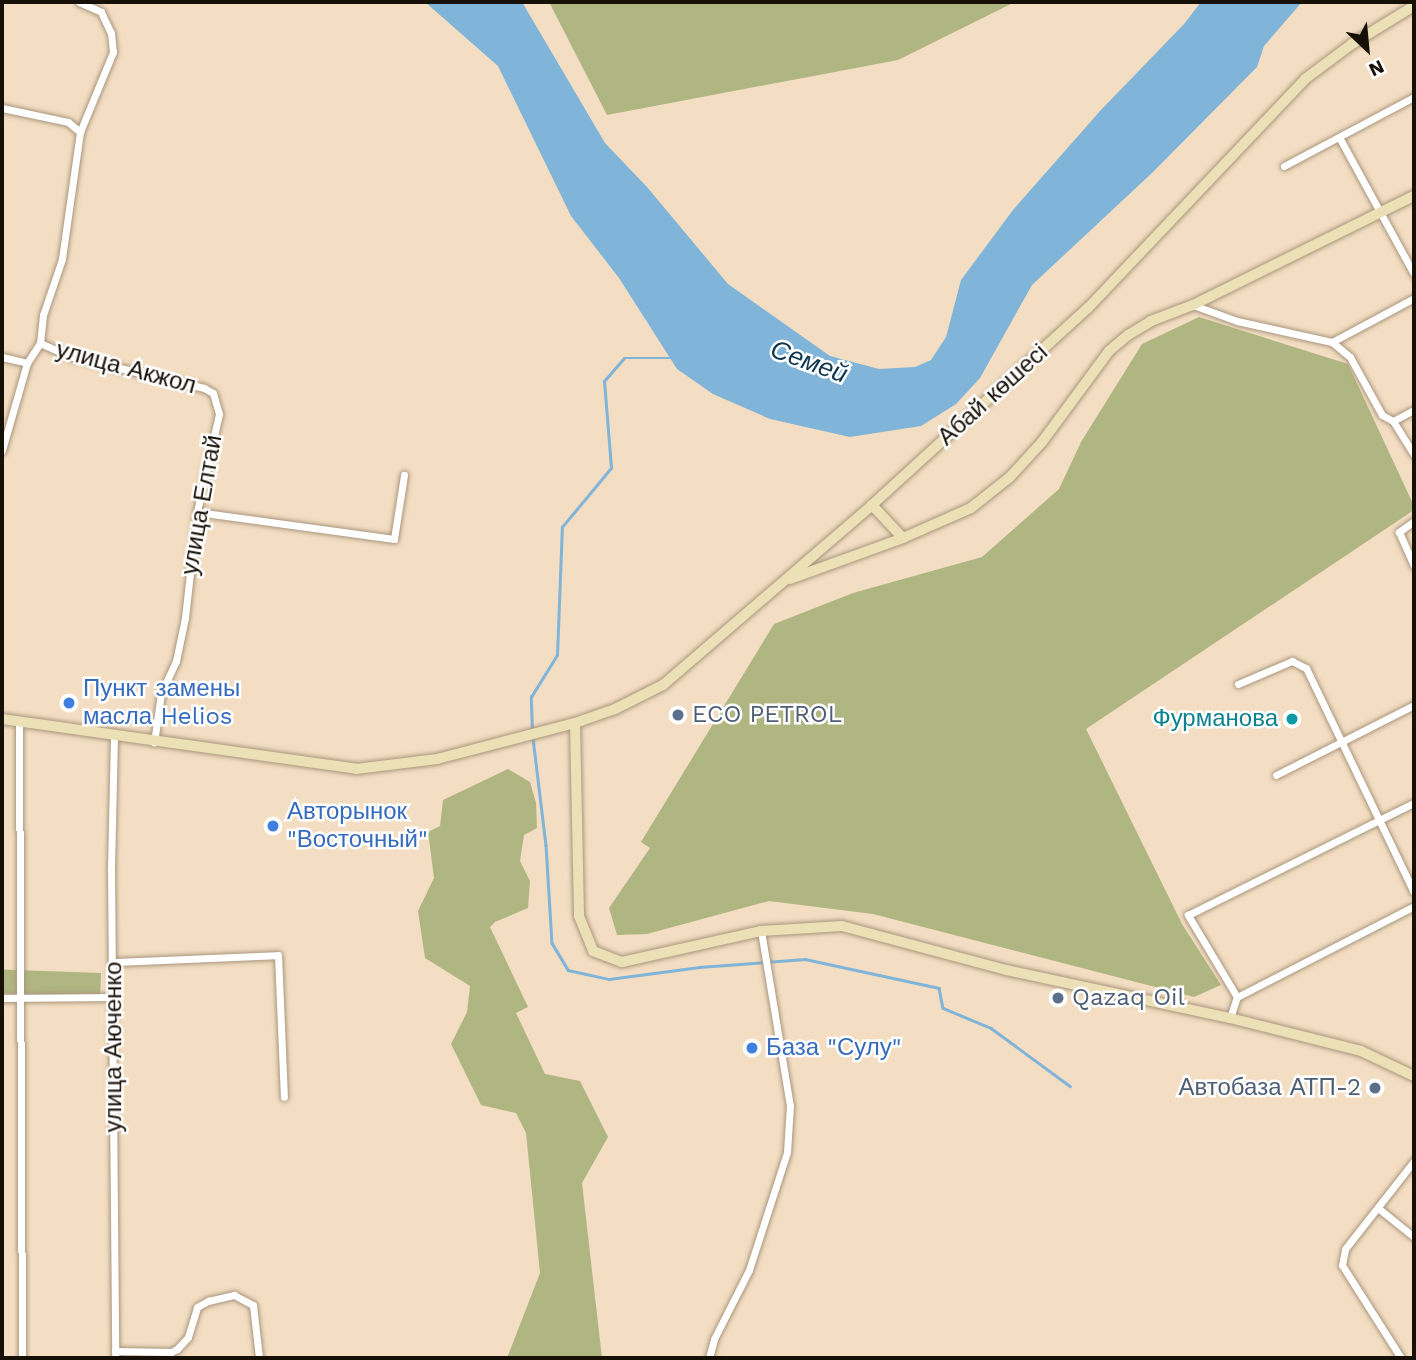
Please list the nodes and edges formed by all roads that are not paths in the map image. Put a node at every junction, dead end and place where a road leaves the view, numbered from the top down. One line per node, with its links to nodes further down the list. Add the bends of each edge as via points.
1 (79, 2): 5 (street, via 101,12 111,33 113,52)
2 (1414, 6): 23 (main road, Абай көшесі, via 1305,79 1088,308)
3 (1414, 97): 6 (street)
4 (2, 108): 5 (street, via 68,122)
5 (80, 132): 14 (street, via 62,259 43,315)
6 (1339, 137): 7 (street); 9 (street)
7 (1284, 166)
8 (1414, 196): 9 (main road)
9 (1381, 212): 10 (street); 12 (main road)
10 (1414, 274)
11 (1414, 298): 13 (street)
12 (1193, 304): 13 (street, via 1237,321); 26 (main road, via 1151,321 1109,351 1042,442 1010,477 971,508)
13 (1332, 342): 19 (street, via 1350,358 1382,415)
14 (40, 343): 16 (street); 17 (street, улица Акжол, via 69,356)
15 (2, 357): 16 (street, улица Акжол)
16 (27, 363): 20 (street)
17 (213, 393): 24 (street, улица Елтай, via 219,414)
18 (1414, 410): 19 (street)
19 (1393, 421): 21 (street)
20 (2, 450)
21 (1414, 455)
22 (404, 475): 24 (street, via 394,539)
23 (872, 505): 26 (main road); 28 (main road, Абай көшесі)
24 (197, 512): 36 (street, улица Елтай, via 185,618 176,661 161,693)
25 (1414, 522): 27 (street, via 1399,532)
26 (902, 538): 28 (main road)
27 (1414, 566)
28 (784, 581): 33 (main road, Абай көшесі, via 663,685)
29 (1238, 684): 35 (street, via 1292,661 1306,668)
30 (1414, 705): 35 (street)
31 (2, 719): 32 (main road, Абай көшесі)
32 (19, 721): 34 (main road, Абай көшесі); 47 (street)
33 (575, 723): 36 (main road, Абай көшесі, via 419,763 356,769); 42 (main road, via 579,916 593,951 622,961)
34 (114, 736): 36 (main road, Абай көшесі); 43 (street, улица Аюченко)
35 (1343, 740): 37 (street); 39 (street)
36 (154, 743)
37 (1276, 775)
38 (1414, 803): 39 (street)
39 (1380, 820): 40 (street); 45 (street, via 1188,915)
40 (1414, 892)
41 (1414, 906): 45 (street)
42 (761, 931): 48 (main road, via 842,926 1006,970); 57 (street, via 790,1105 788,1152 749,1270)
43 (114, 962): 44 (street, улица Аюченко); 50 (street, via 278,955)
44 (114, 997): 47 (street); 54 (street, улица Аюченко)
45 (1237, 997): 48 (street)
46 (2, 998): 47 (street)
47 (20, 998): 55 (street)
48 (1230, 1017): 49 (main road, via 1361,1051)
49 (1414, 1076)
50 (285, 1097)
51 (1414, 1161): 52 (street)
52 (1378, 1208): 53 (street); 58 (street, via 1345,1249 1342,1265)
53 (1414, 1237)
54 (115, 1354): 56 (street, via 171,1352 188,1337 197,1307 234,1295 253,1305)
55 (22, 1358)
56 (260, 1358)
57 (709, 1358)
58 (1401, 1358)

